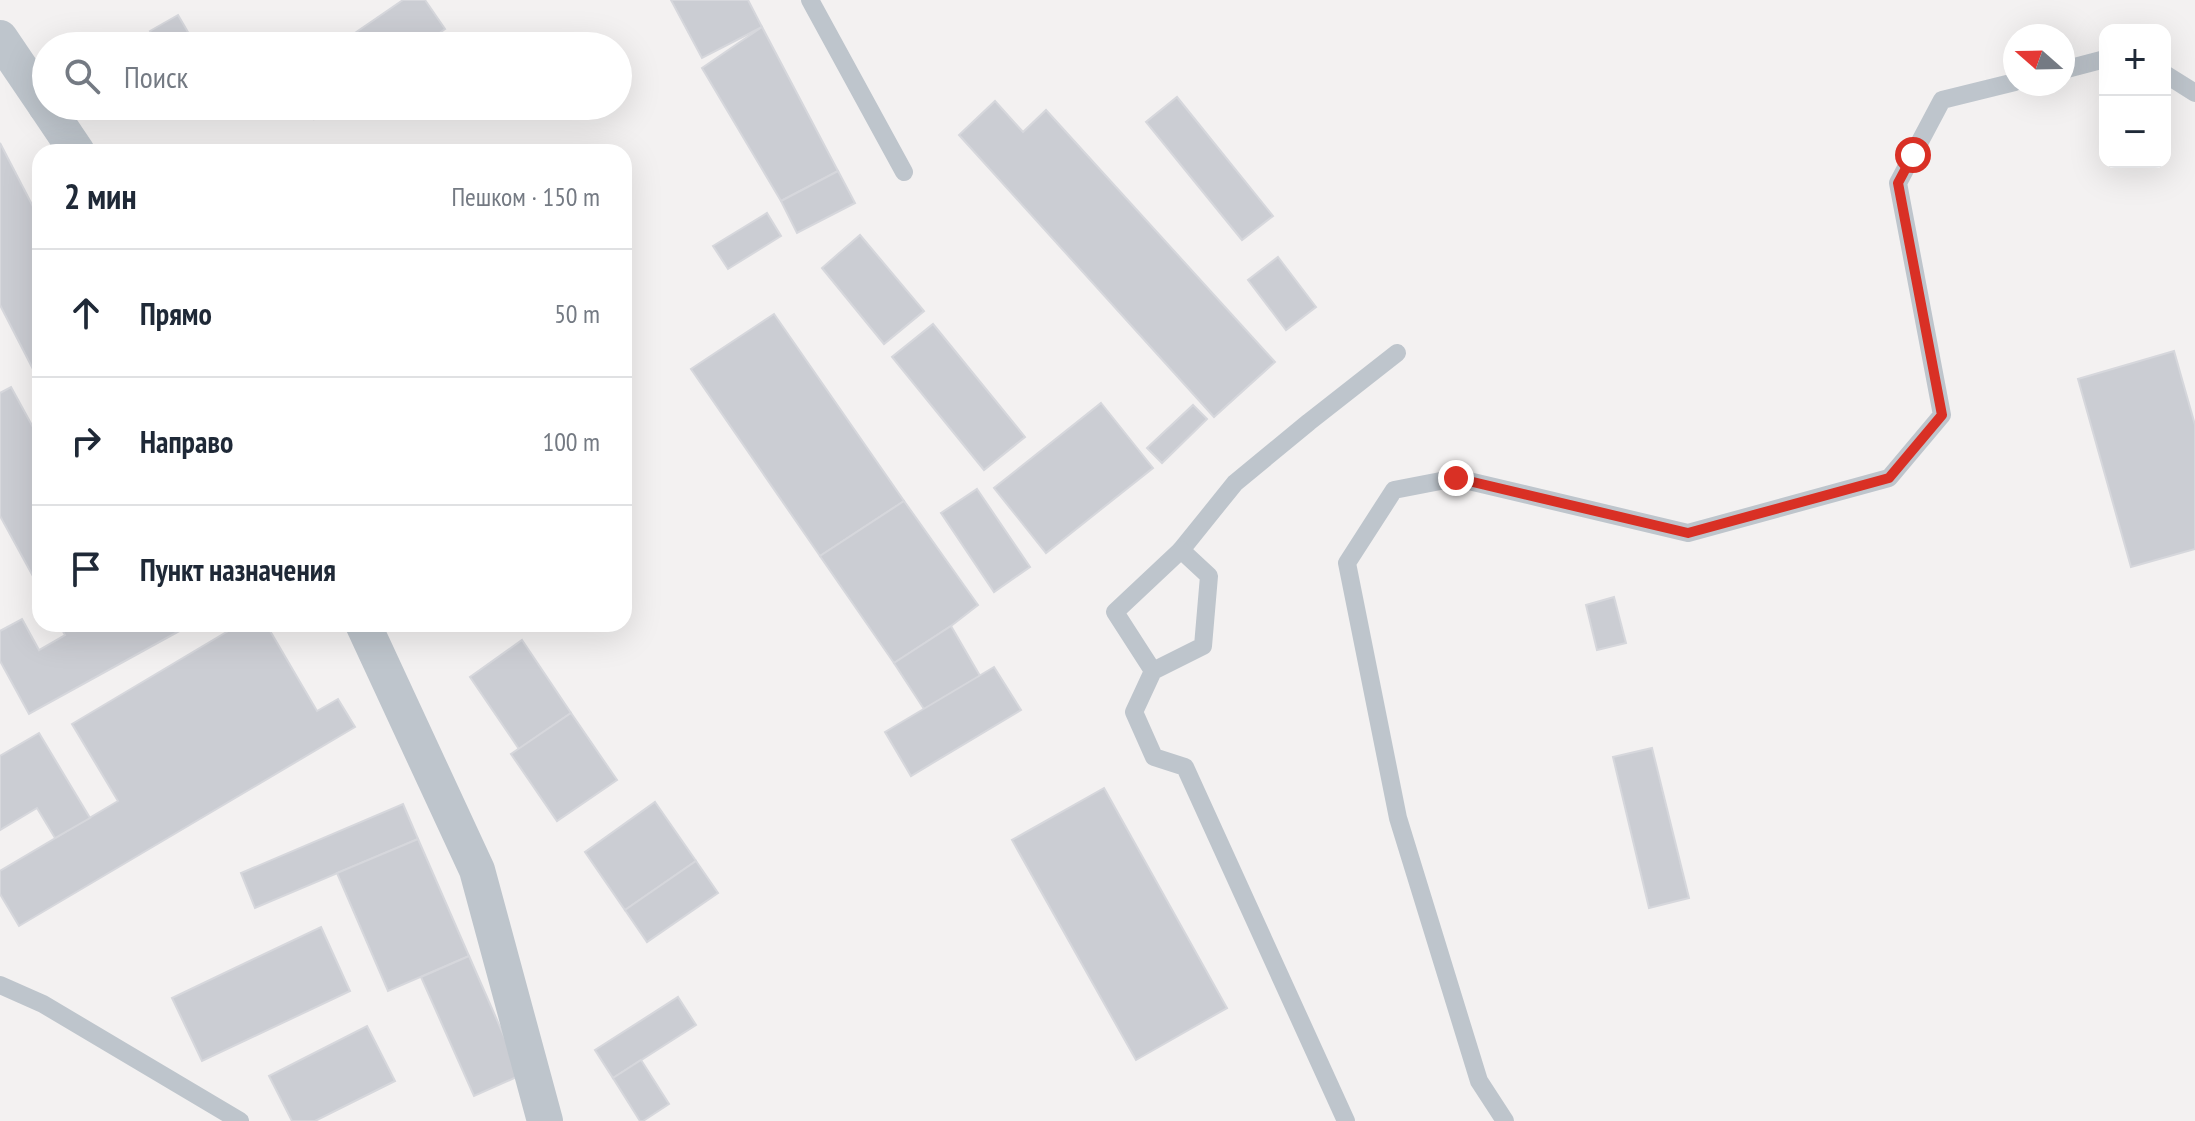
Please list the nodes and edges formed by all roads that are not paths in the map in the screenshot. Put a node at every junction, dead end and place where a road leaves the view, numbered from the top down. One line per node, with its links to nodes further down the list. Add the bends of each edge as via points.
1 (810, 0): 11 (lane)
2 (0, 38): 6 (street)
3 (2099, 61): 4 (lane)
4 (2075, 67)
5 (2171, 78): 8 (lane)
6 (32, 85)
7 (2003, 85): 20 (lane, via 1942,100 1898,183 1942,415 1889,478 1688,533 1456,478 1394,490 1347,563 1398,818 1479,1081)
8 (2195, 93)
9 (55, 120): 10 (street)
10 (72, 144)
11 (904, 172)
12 (1397, 353): 13 (lane, via 1235,483)
13 (1181, 550): 15 (lane, via 1115,612); 15 (lane, via 1209,576 1203,646)
14 (367, 632): 18 (street, via 477,870)
15 (1153, 671): 19 (lane, via 1134,712 1154,757 1185,767)
16 (0, 985): 17 (lane, via 43,1004)
17 (240, 1121)
18 (545, 1121)
19 (1346, 1121)
20 (1505, 1121)

